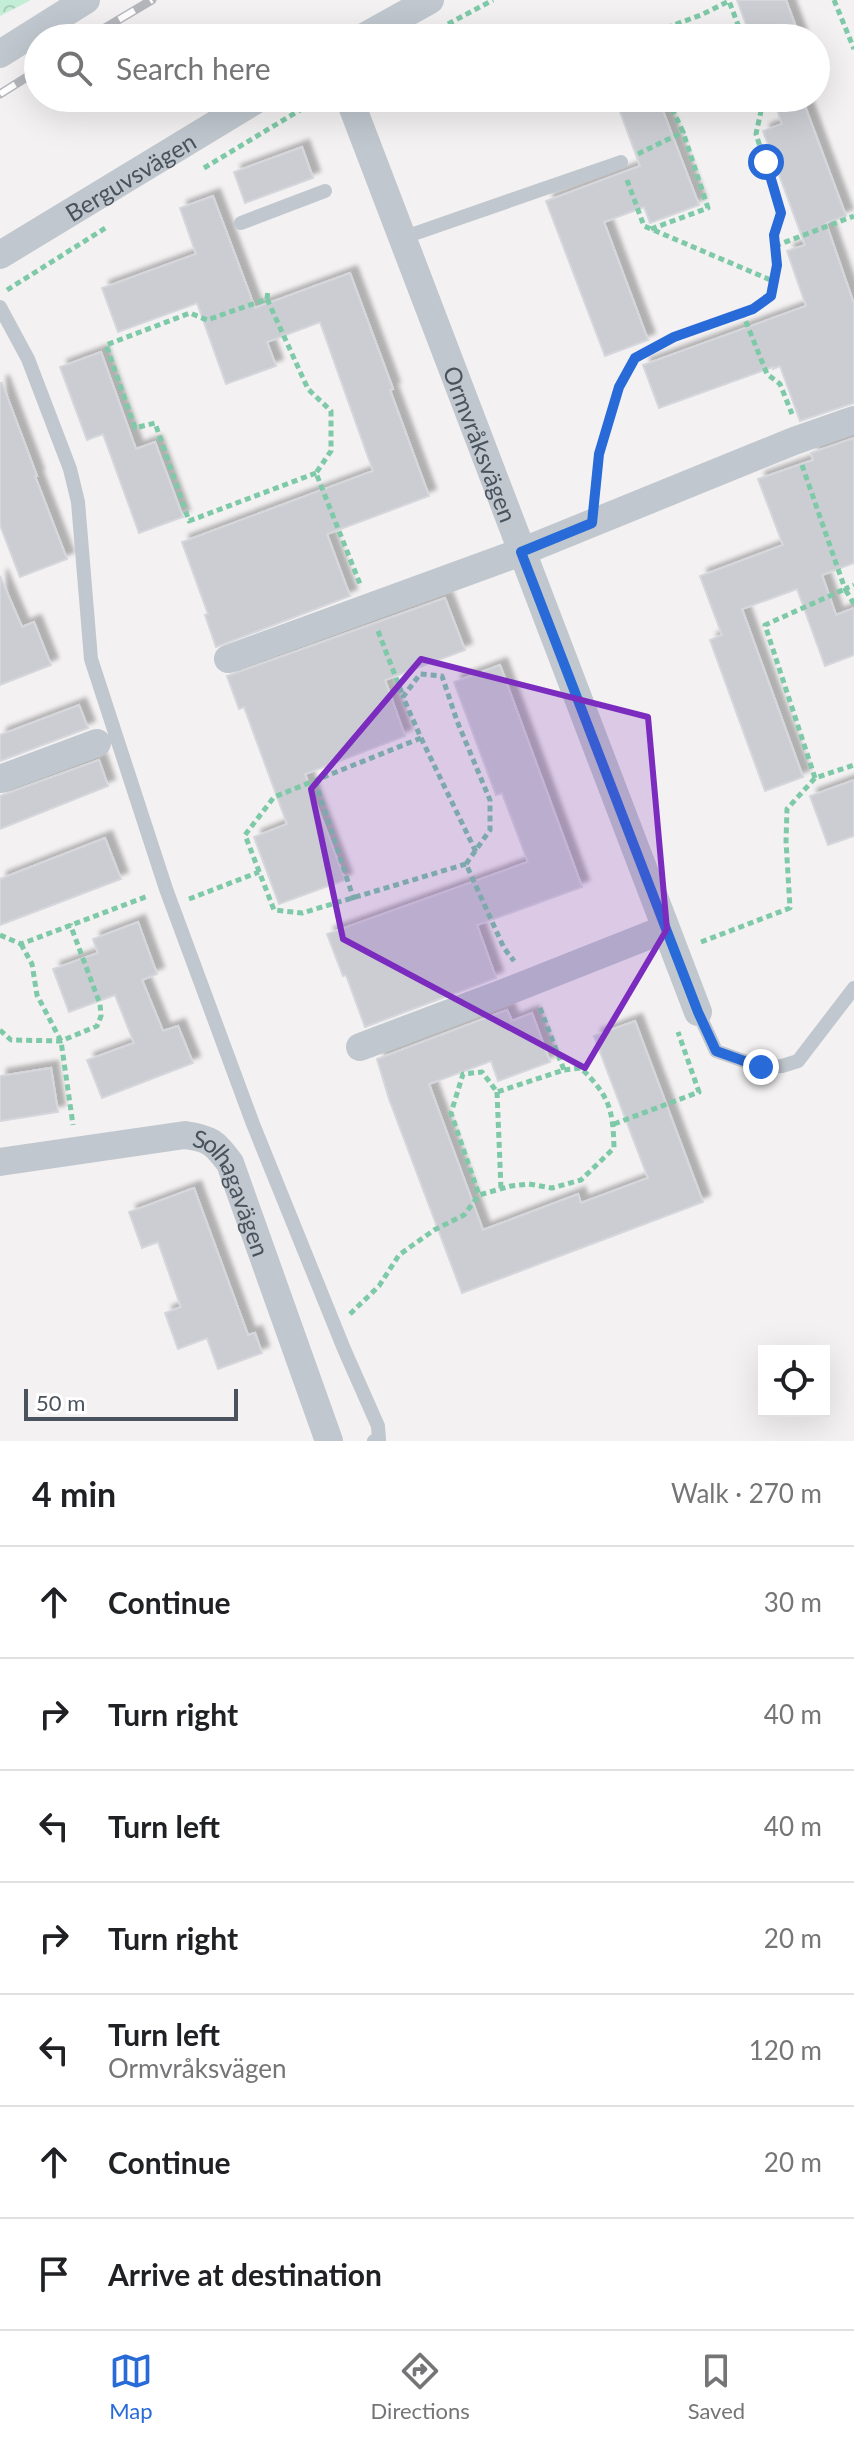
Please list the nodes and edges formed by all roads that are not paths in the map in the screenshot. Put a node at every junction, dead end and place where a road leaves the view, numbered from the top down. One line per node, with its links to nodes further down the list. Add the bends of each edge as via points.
1 (86, 0): 3 (street)
2 (430, 0): 4 (street)
3 (48, 24)
4 (387, 24)
5 (24, 39): 6 (street)
6 (0, 54)
7 (236, 112): 13 (street, Berguvsvägen)
8 (354, 112): 12 (street, Ormvråksvägen)
9 (621, 162): 12 (lane)
10 (325, 191): 11 (lane)
11 (241, 223)
12 (402, 238): 16 (street, Ormvråksvägen)
13 (0, 255)
14 (0, 307): 26 (lane, via 28,359 70,469 78,502 91,659 166,889 253,1124 378,1426 379,1439)
15 (854, 420): 16 (street)
16 (521, 552): 17 (street); 20 (street, Ormvråksvägen)
17 (228, 659)
18 (97, 743): 19 (street)
19 (0, 779)
20 (669, 941): 22 (street, Ormvråksvägen); 23 (street, via 530,983)
21 (854, 988): 22 (lane, via 798,1061 782,1066 761,1067 716,1051)
22 (686, 1018)
23 (360, 1047)
24 (0, 1162): 25 (street, Solhagavägen, via 185,1135 216,1144 230,1163)
25 (329, 1441)
26 (374, 1441)

